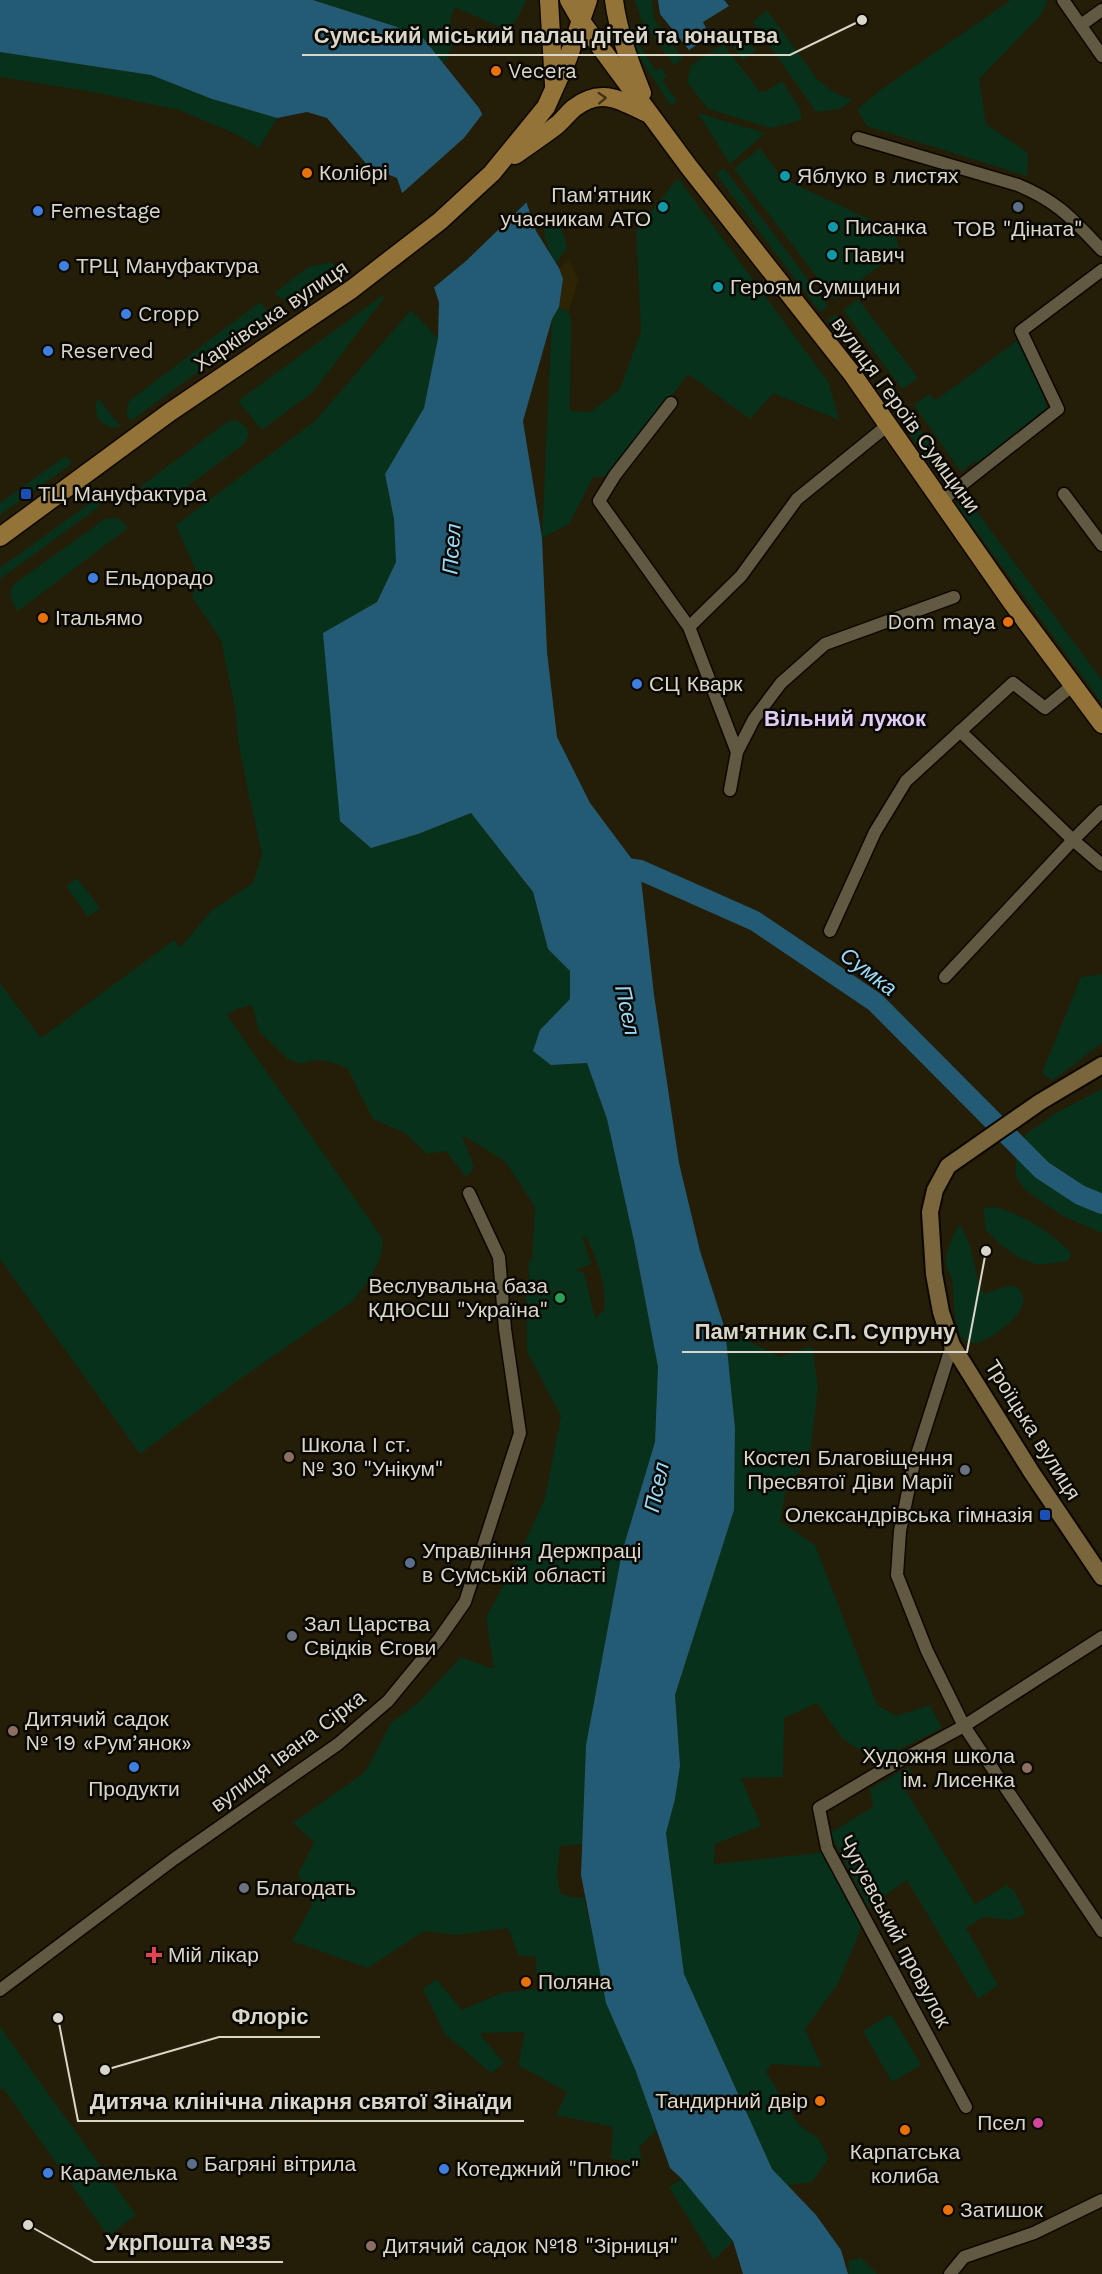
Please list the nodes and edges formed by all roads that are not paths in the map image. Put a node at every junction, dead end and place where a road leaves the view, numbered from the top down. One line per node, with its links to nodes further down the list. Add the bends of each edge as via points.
1 (549, 0): 11 (main road)
2 (569, 0): 8 (main road, вулиця Героїв Сумщини)
3 (579, 0): 8 (main road)
4 (588, 0): 8 (main road, Харківська вулиця)
5 (614, 0): 12 (main road, via 625,49)
6 (1063, 0): 9 (street)
7 (1102, 10): 9 (street)
8 (581, 21): 11 (main road, Харківська вулиця); 12 (main road, вулиця Героїв Сумщини)
9 (1081, 25): 10 (street)
10 (1102, 56)
11 (555, 89): 14 (main road, Харківська вулиця, via 546,107)
12 (650, 114): 14 (main road, one-way to 12, via 588,99 611,97); 18 (main road, вулиця Героїв Сумщини)
13 (858, 138): 15 (street, via 1042,195 1065,211)
14 (492, 173): 21 (main road, Харківська вулиця, via 387,262 170,412)
15 (1102, 250)
16 (1102, 270): 20 (street, via 1021,331 1058,408)
17 (671, 404): 24 (street, via 615,475 600,501)
18 (888, 425): 20 (main road, вулиця Героїв Сумщини); 24 (street, via 798,499 741,576)
19 (1064, 494): 22 (street)
20 (940, 501): 25 (main road, вулиця Героїв Сумщини)
21 (0, 537)
22 (1102, 545)
23 (954, 597): 28 (street, via 825,644 781,683 754,719)
24 (689, 627): 28 (street)
25 (1073, 685): 26 (main road, вулиця Героїв Сумщини); 27 (street, via 1045,708 1013,684)
26 (1102, 724)
27 (960, 731): 31 (street); 33 (street, via 906,781 875,832)
28 (737, 752): 29 (street)
29 (730, 790)
30 (1102, 811): 31 (street)
31 (1073, 840): 32 (street); 34 (street)
32 (1102, 865)
33 (830, 932)
34 (945, 976)
35 (1102, 1065): 37 (main road, Троїцька вулиця, via 1040,1102 948,1166 934,1190 930,1212 934,1274)
36 (469, 1193): 42 (street, вулиця Івана Сірка, via 499,1257 520,1433 465,1602 388,1701 338,1744 174,1859)
37 (952, 1345): 38 (main road, Троїцька вулиця); 40 (street, via 913,1467 900,1531 897,1575 927,1651)
38 (1102, 1577)
39 (1102, 1637): 40 (street, Чугуєвський провулок)
40 (964, 1726): 41 (street); 43 (street, Чугуєвський провулок, via 819,1808 827,1848)
41 (1102, 1931)
42 (0, 1990)
43 (966, 2107)
44 (1102, 2200): 45 (street, via 1034,2233 964,2257)
45 (950, 2274)

